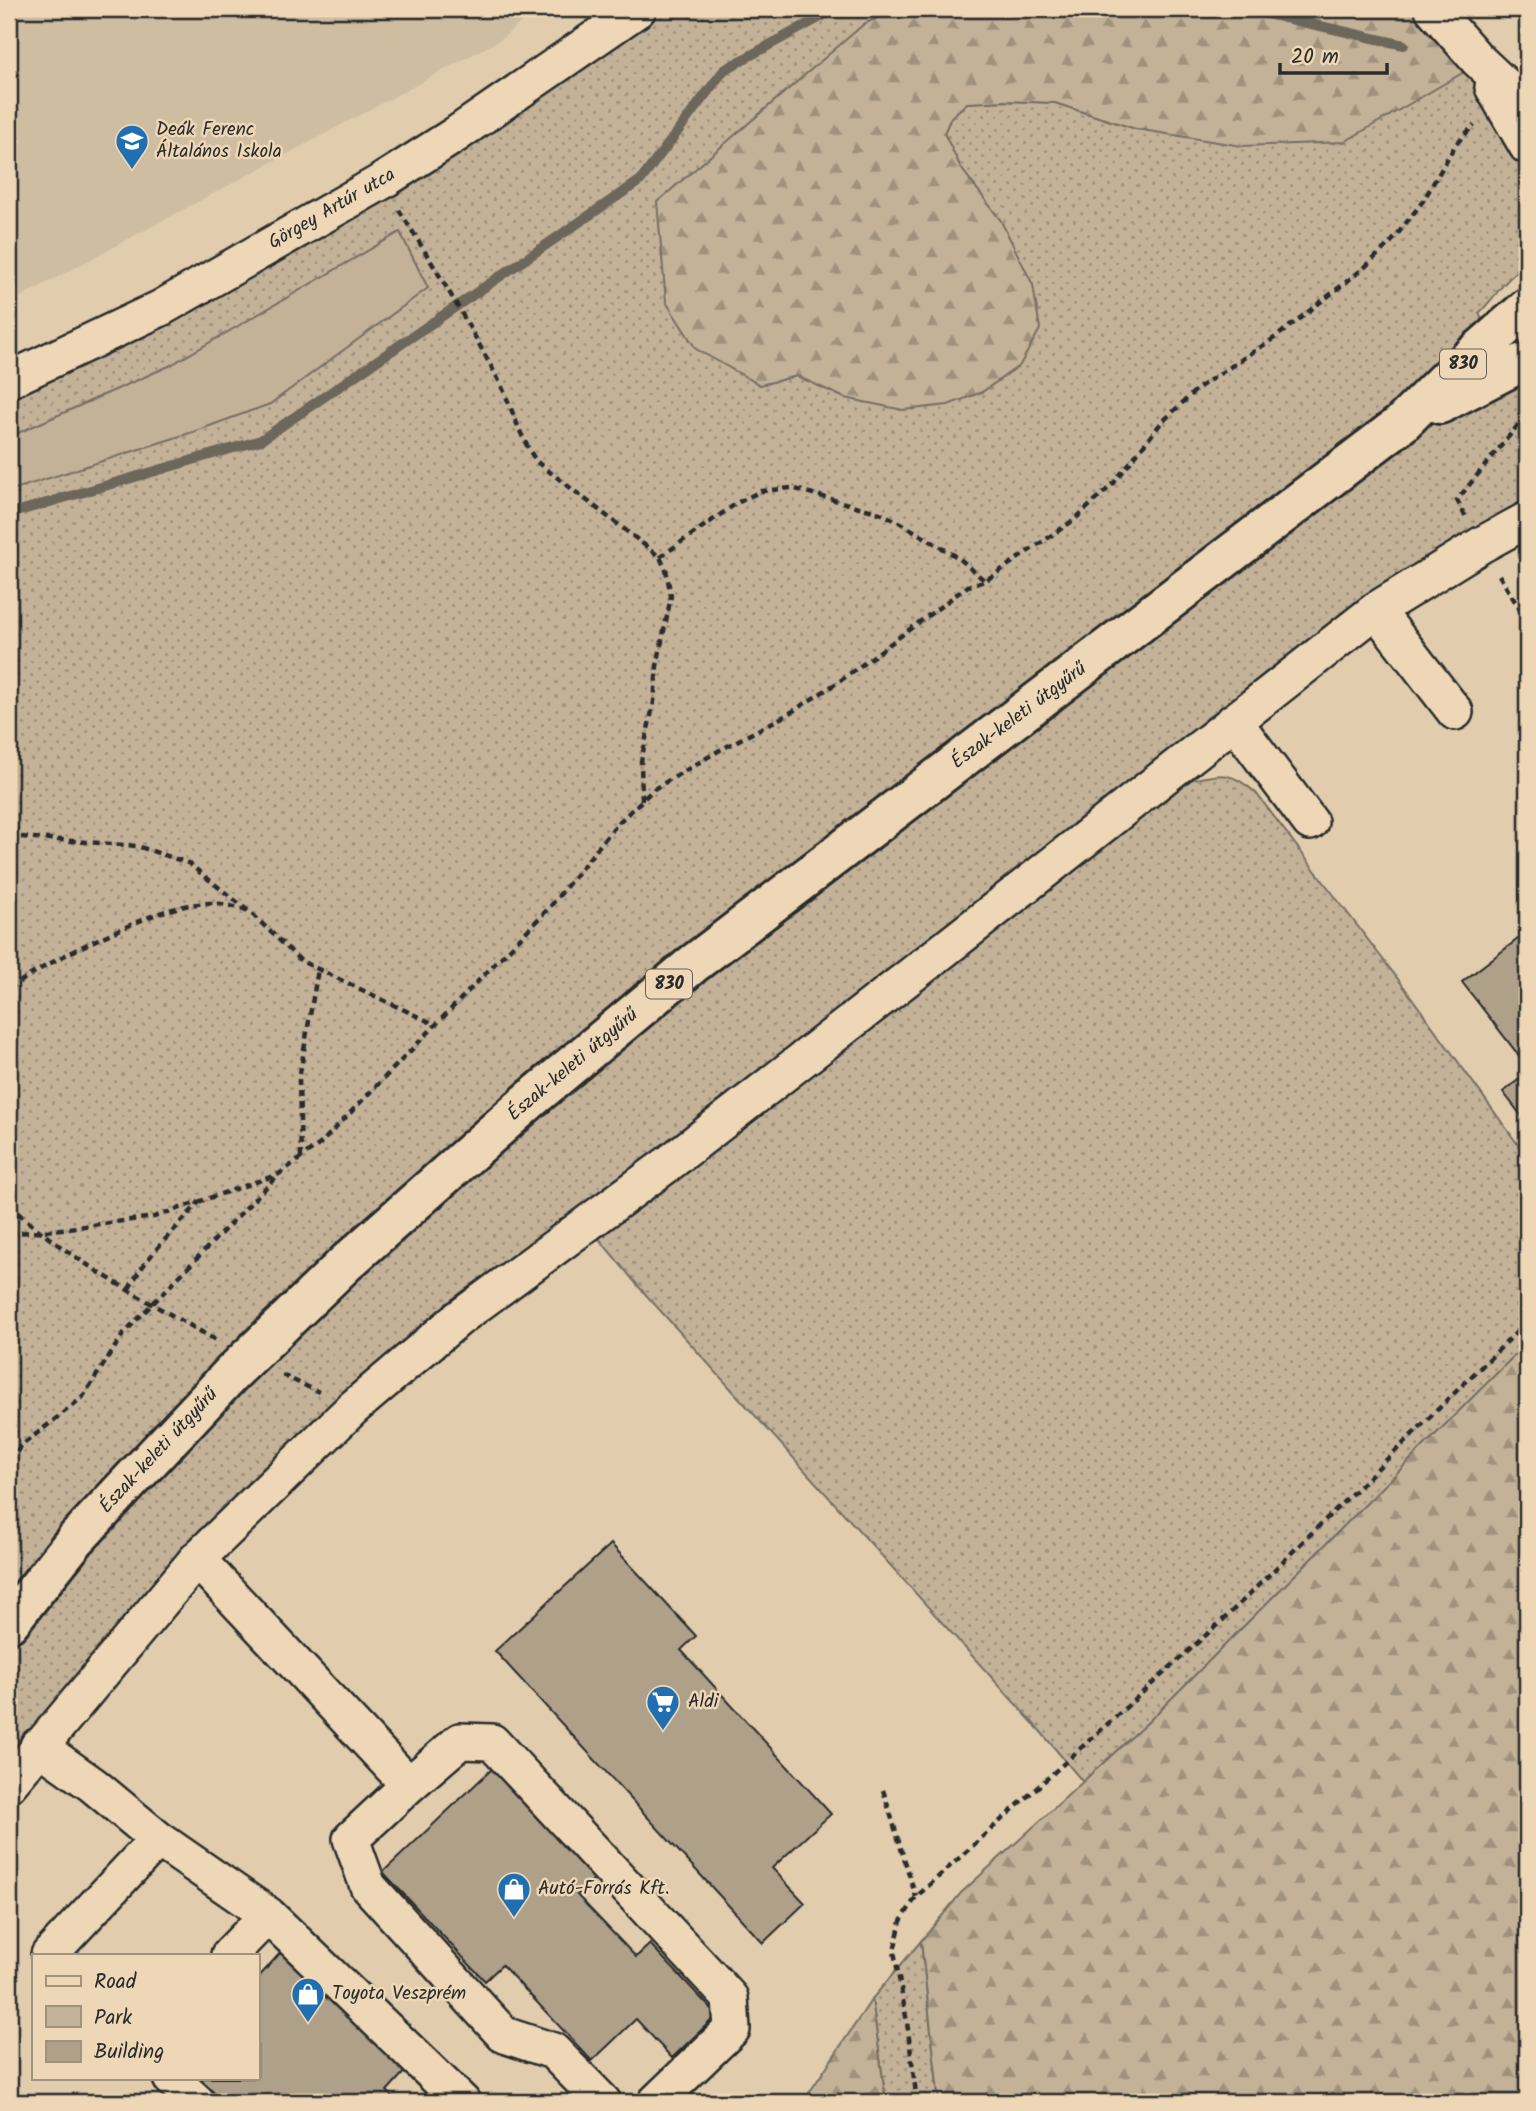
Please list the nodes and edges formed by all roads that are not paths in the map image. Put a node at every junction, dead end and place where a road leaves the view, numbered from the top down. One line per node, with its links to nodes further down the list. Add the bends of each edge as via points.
1 (638, 9): 7 (street, Görgey Artúr utca, via 381,182 161,308)
2 (1433, 9): 3 (street)
3 (1514, 103): 4 (street)
4 (1527, 146)
5 (1527, 308): 8 (main road, Észak-keleti útgyűrű / 830)
6 (1527, 362): 8 (main road, Észak-keleti útgyűrű / 830)
7 (9, 380)
8 (1401, 424): 15 (main road, Észak-keleti útgyűrű / 830, via 693,964 530,1100 346,1263 247,1359 76,1539)
9 (1527, 520): 10 (street)
10 (1376, 610): 11 (street); 12 (street)
11 (1455, 712)
12 (1234, 721): 13 (street); 14 (street, via 668,1164 459,1318 353,1408)
13 (1310, 822)
14 (197, 1559): 16 (street); 18 (street)
15 (9, 1623)
16 (38, 1746): 17 (street); 19 (street)
17 (9, 1784)
18 (409, 1785): 26 (street, via 352,1839 368,1886 504,2035 553,2051); 27 (street, via 460,1741 492,1742 730,1998 732,2029)
19 (158, 1839): 20 (street); 21 (street)
20 (268, 1915): 22 (street); 25 (street)
21 (50, 1954)
22 (230, 1954)
23 (173, 2080): 24 (street)
24 (197, 2102)
25 (463, 2102)
26 (603, 2102)
27 (656, 2102)

